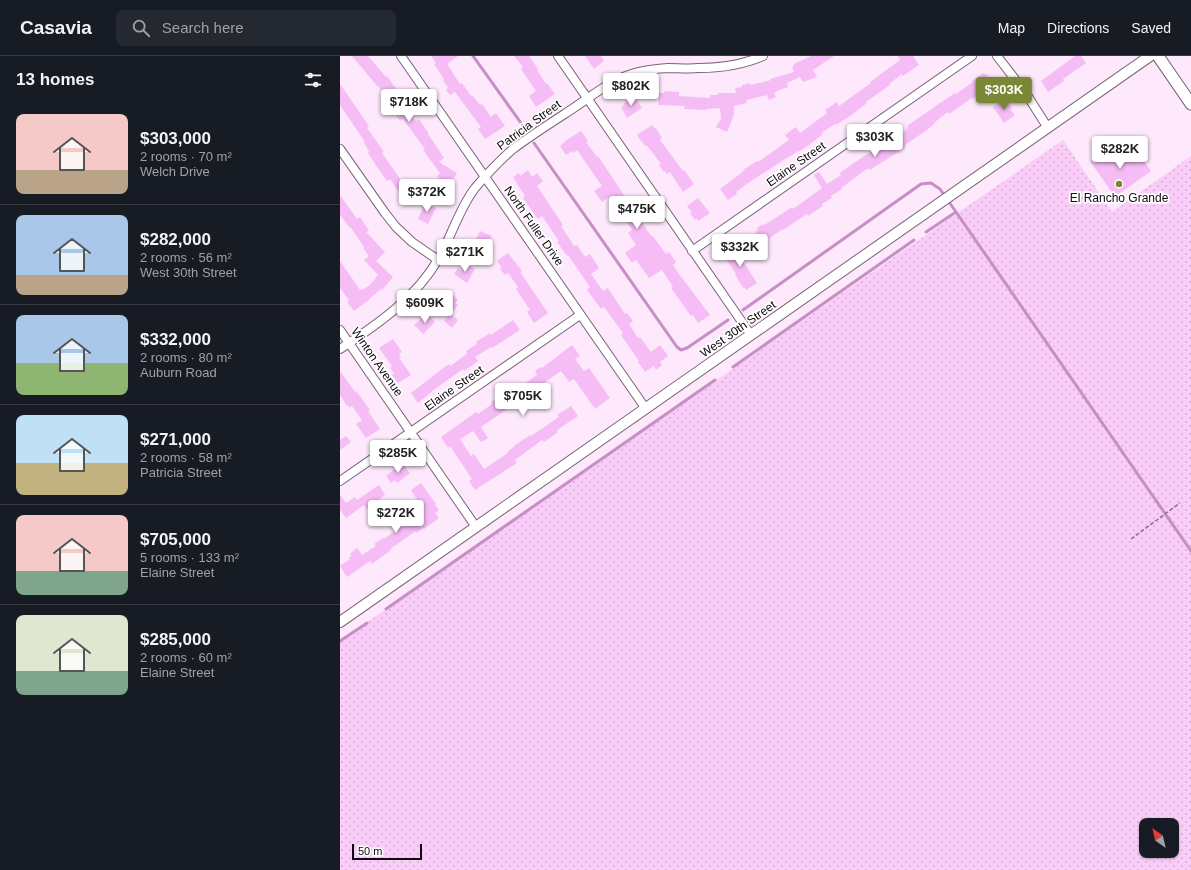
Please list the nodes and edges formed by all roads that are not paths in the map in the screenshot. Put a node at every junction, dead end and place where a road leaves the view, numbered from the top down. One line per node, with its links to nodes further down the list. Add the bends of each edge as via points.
1 (401, 56): 12 (street, North Fuller Drive)
2 (558, 56): 8 (street)
3 (763, 56): 8 (street, Patricia Street, via 726,66 642,71 610,83)
4 (972, 56): 13 (street, Elaine Street)
5 (997, 56): 10 (street, via 1025,92)
6 (1150, 56): 10 (street, West 30th Street)
7 (1158, 56): 9 (main road)
8 (587, 99): 12 (street, Patricia Street, via 520,144); 13 (street)
9 (1191, 104)
10 (1048, 128): 17 (street, West 30th Street)
11 (340, 149): 14 (street, via 396,227)
12 (485, 176): 14 (street, Patricia Street, via 468,199); 15 (street, North Fuller Drive)
13 (692, 251): 17 (street)
14 (438, 260): 18 (street, Patricia Street, via 423,282 398,308)
15 (580, 315): 20 (street, North Fuller Drive); 21 (street, Elaine Street)
16 (340, 330): 18 (street, Winton Avenue)
17 (751, 335): 20 (street, West 30th Street)
18 (349, 343): 19 (street, Patricia Street); 21 (street, Winton Avenue)
19 (340, 349)
20 (646, 409): 23 (street, West 30th Street)
21 (411, 432): 22 (street, Elaine Street); 23 (street, Winton Avenue)
22 (340, 481)
23 (476, 527): 24 (street, West 30th Street)
24 (340, 622)

